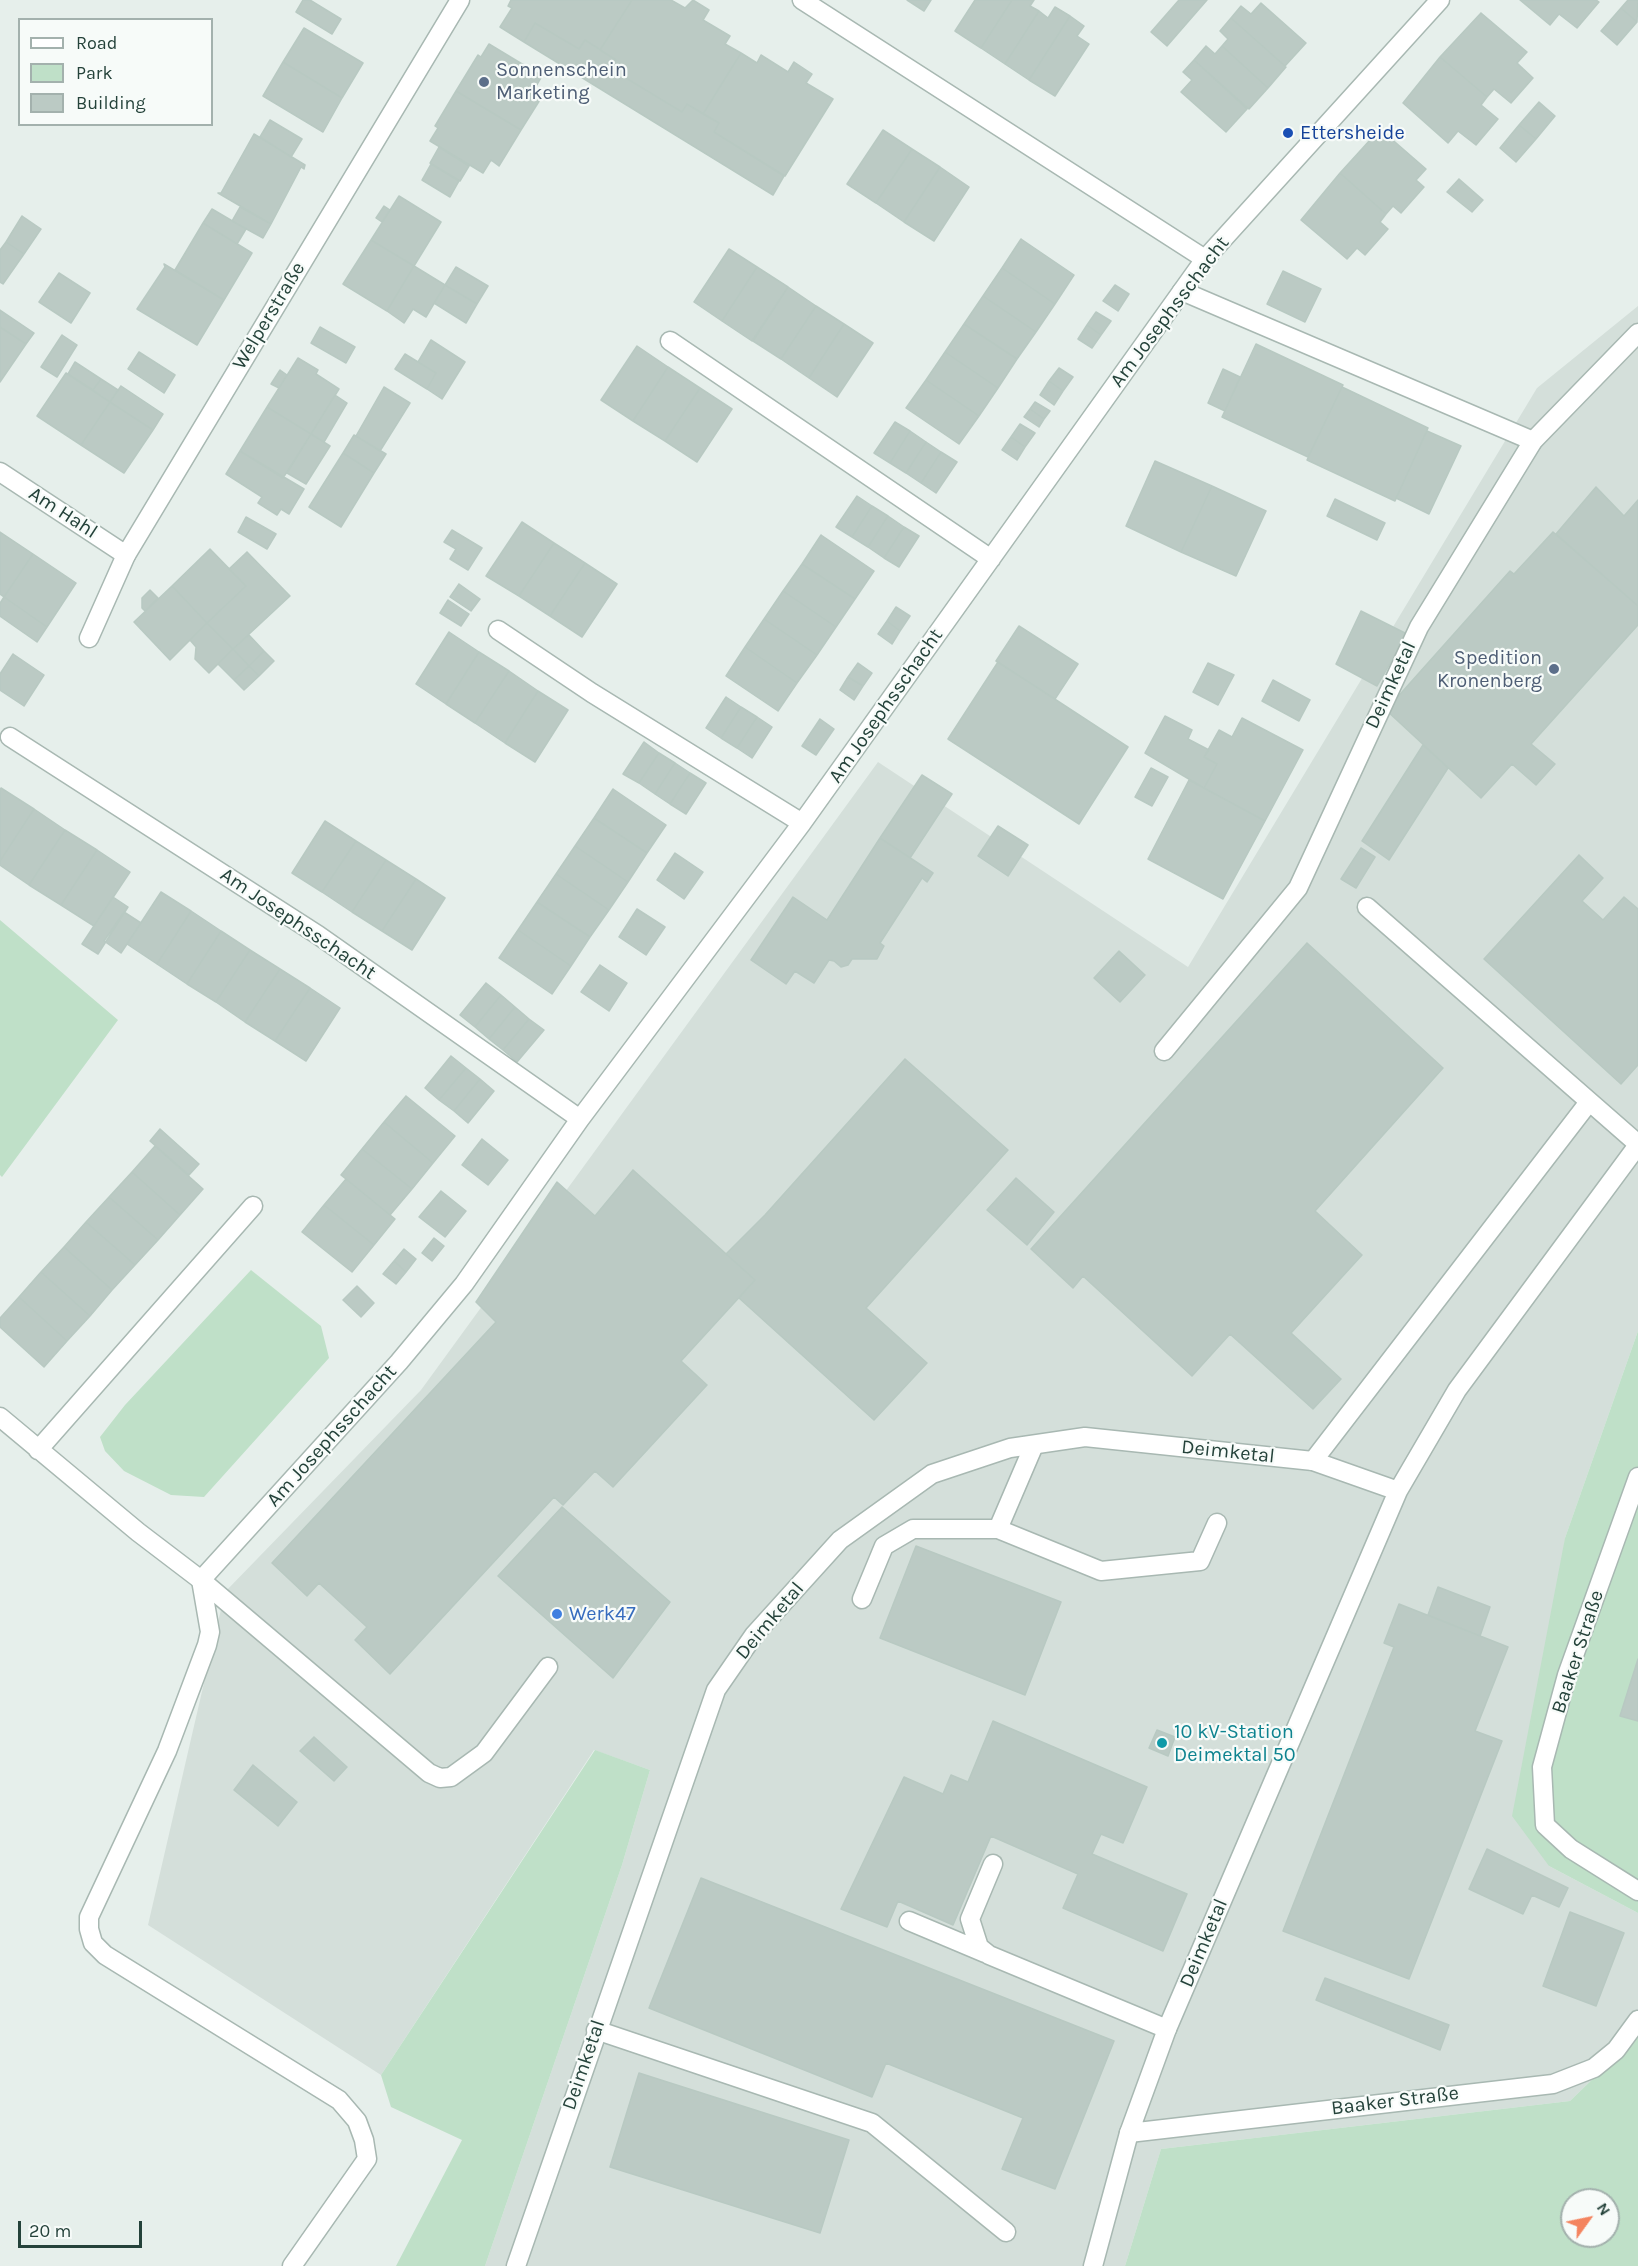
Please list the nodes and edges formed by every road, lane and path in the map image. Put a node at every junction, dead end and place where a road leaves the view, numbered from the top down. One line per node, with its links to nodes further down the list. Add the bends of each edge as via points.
1 (460, 0): 10 (street, Welperstraße)
2 (802, 0): 4 (street)
3 (1440, 0): 4 (street, Am Josephsschacht)
4 (1205, 259): 5 (street, Am Josephsschacht)
5 (1182, 291): 8 (street); 11 (street, Am Josephsschacht)
6 (1638, 333): 8 (street, Deimketal)
7 (670, 341): 11 (street)
8 (1533, 441): 17 (street, Deimketal, via 1419,627 1298,888)
9 (0, 472): 10 (street, Am Hahl)
10 (126, 555): 13 (street, Welperstraße)
11 (990, 559): 15 (street, Am Josephsschacht)
12 (498, 630): 15 (street)
13 (88, 638)
14 (10, 737): 19 (street, Am Josephsschacht, via 318,934)
15 (802, 824): 19 (street, Am Josephsschacht)
16 (1367, 907): 18 (street)
17 (1164, 1051)
18 (1589, 1102): 20 (street); 25 (street)
19 (580, 1119): 30 (street, Am Josephsschacht, via 464,1284 399,1362)
20 (1638, 1144): 27 (street, Deimketal, via 1457,1390)
21 (253, 1206): 24 (street)
22 (0, 1417): 24 (street)
23 (1034, 1445): 25 (street, Deimketal, via 1085,1437); 29 (street); 39 (street, Deimketal, via 1010,1448 932,1474 840,1540 754,1635 716,1689)
24 (38, 1450): 30 (street)
25 (1313, 1461): 27 (street, Deimketal)
26 (1638, 1477): 34 (street, Baaker Straße, via 1567,1675 1542,1767 1545,1825 1571,1849)
27 (1398, 1491): 38 (street, Deimketal)
28 (1217, 1523): 29 (street, via 1200,1561 1101,1571)
29 (998, 1529): 31 (street, via 913,1528 884,1546)
30 (201, 1580): 32 (street, via 429,1773 440,1778 451,1777 483,1754); 42 (street, via 210,1632 207,1645 167,1751 89,1917 90,1929 93,1943 105,1955 339,2100 357,2121 367,2159)
31 (862, 1599)
32 (548, 1667)
33 (993, 1864): 36 (street, via 970,1919 974,1938)
34 (1638, 1891)
35 (909, 1921): 36 (street)
36 (989, 1955): 38 (street)
37 (1638, 2020): 40 (street, Baaker Straße, via 1616,2050 1594,2068 1553,2084)
38 (1167, 2029): 40 (street, Deimketal)
39 (596, 2030): 41 (street, via 872,2123); 43 (street, Deimketal)
40 (1129, 2133): 44 (street, Deimketal)
41 (1006, 2232)
42 (292, 2266)
43 (516, 2266)
44 (1093, 2266)

